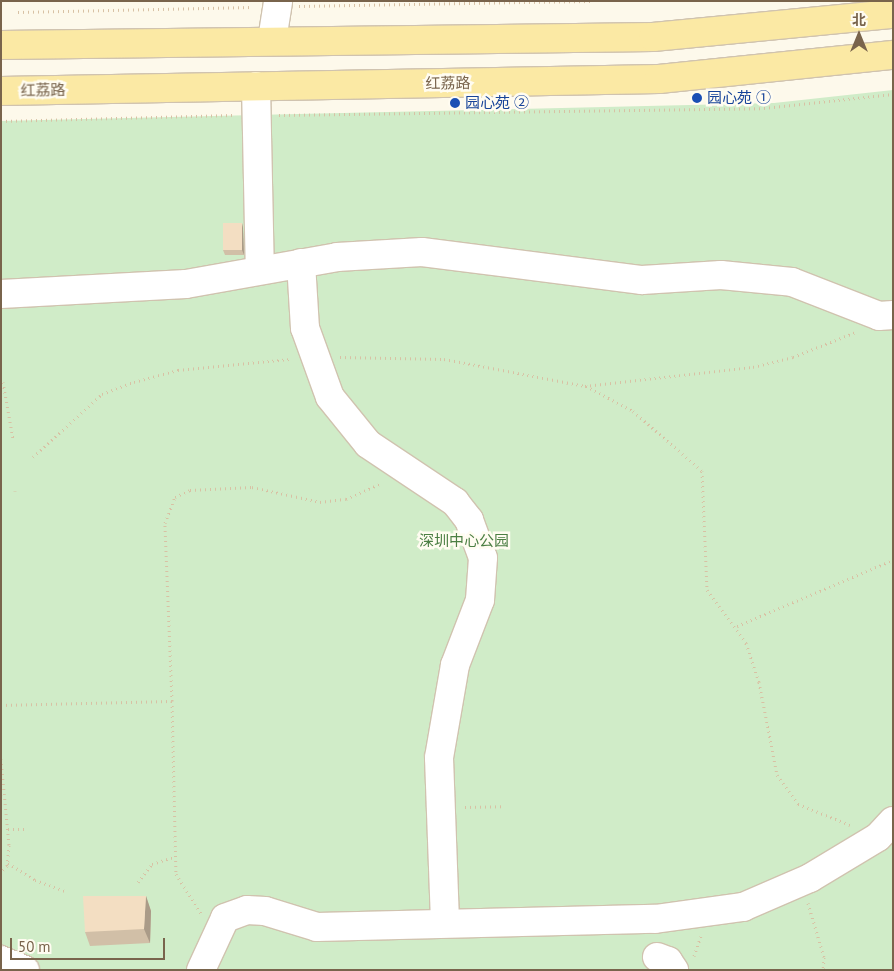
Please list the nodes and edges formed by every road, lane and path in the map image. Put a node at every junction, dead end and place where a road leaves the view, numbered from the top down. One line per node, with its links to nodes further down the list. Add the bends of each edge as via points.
1 (591, 1): 2 (path)
2 (278, 4): 4 (path); 5 (lane)
3 (879, 11): 5 (main road, via 690,35)
4 (18, 12)
5 (272, 40): 6 (main road)
6 (1, 45)
7 (893, 55): 8 (main road, 红荔路, via 667,79)
8 (256, 86): 9 (main road, 红荔路); 11 (lane)
9 (1, 91)
10 (893, 94): 11 (path, via 764,108)
11 (257, 115): 12 (path); 14 (lane)
12 (1, 121)
13 (300, 263): 14 (lane); 16 (lane, via 422,252 642,280 721,275 814,287); 17 (lane, via 305,328)
14 (260, 270): 15 (lane, via 186,284)
15 (1, 294)
16 (886, 316): 19 (path, via 827,345 761,365)
17 (314, 358): 19 (path, via 444,359); 21 (path, via 186,369 134,382 102,394); 32 (lane, via 346,420 388,459 455,502 469,520 483,558 480,600 455,665 444,712)
18 (3, 382): 20 (path)
19 (585, 386): 26 (path, via 633,411 702,471 707,590)
20 (13, 439)
21 (33, 457)
22 (391, 481): 27 (path, via 346,499 320,502 252,487 190,490 176,497 165,523)
23 (15, 491): 24 (path)
24 (15, 495)
25 (893, 560): 26 (path)
26 (737, 626): 35 (path, via 757,675 777,775 785,790 798,804)
27 (172, 702): 28 (path); 36 (path)
28 (1, 705)
29 (1, 759): 30 (path)
30 (4, 800): 34 (path)
31 (504, 806): 32 (path)
32 (441, 807): 44 (lane)
33 (27, 828): 34 (path)
34 (8, 829): 37 (path)
35 (886, 829): 39 (lane)
36 (174, 857): 40 (path, via 152,864); 43 (path, via 179,883)
37 (7, 862): 38 (path); 41 (path, via 35,880)
38 (1, 872)
39 (810, 878): 42 (lane, via 743,907); 49 (path, via 807,902 824,957)
40 (138, 882)
41 (66, 891)
42 (702, 916): 44 (lane); 46 (path, via 702,934)
43 (206, 920)
44 (445, 921): 48 (lane, via 317,927 247,910 225,918)
45 (1, 960): 47 (lane)
46 (674, 963)
47 (25, 970)
48 (201, 970)
49 (823, 970)

